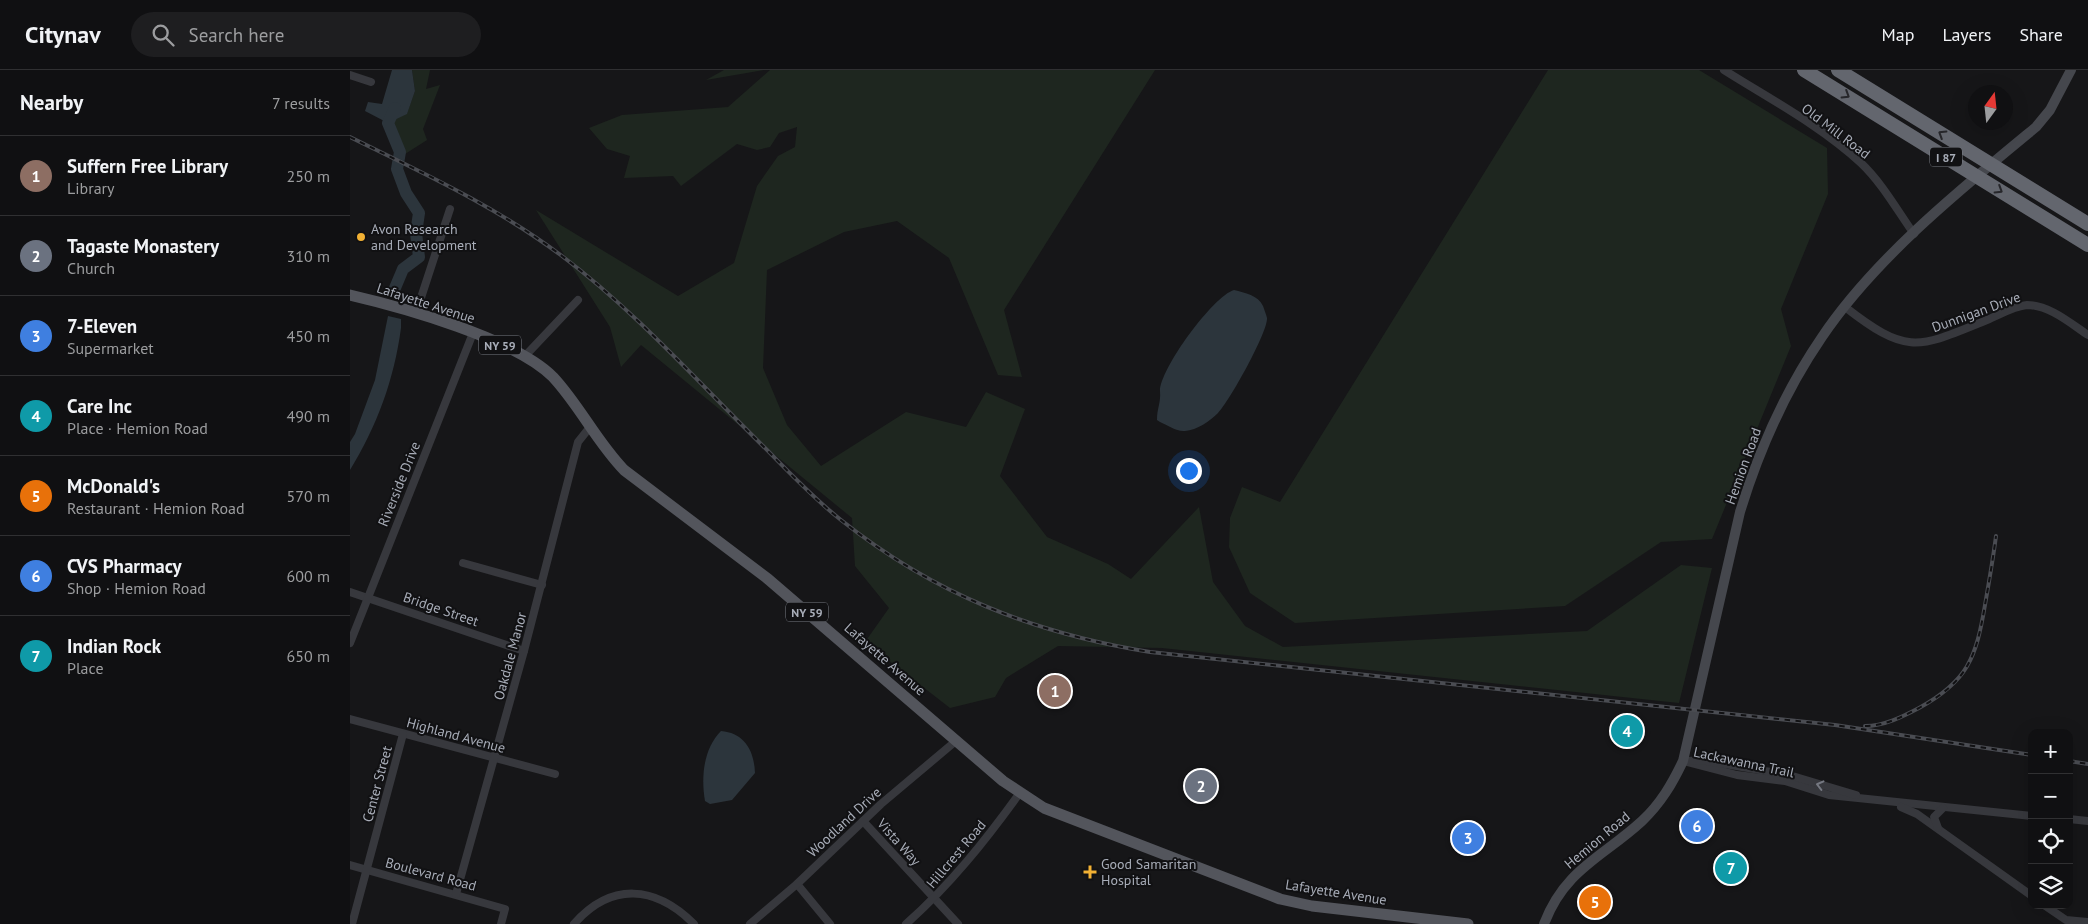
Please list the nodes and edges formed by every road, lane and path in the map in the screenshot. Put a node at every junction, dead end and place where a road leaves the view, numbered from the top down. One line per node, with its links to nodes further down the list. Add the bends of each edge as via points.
1 (1724, 70): 9 (street, Old Mill Road, via 1861,163)
2 (1804, 70): 10 (highway, I 87, one-way to 10)
3 (1838, 70): 8 (highway, I 87, one-way to 3)
4 (2071, 70): 9 (street, Hemion Road, via 2050,110 2036,127)
5 (350, 75): 6 (street)
6 (371, 82)
7 (450, 209): 14 (street)
8 (2088, 224)
9 (1914, 234): 13 (street, Hemion Road)
10 (2088, 245)
11 (350, 295): 14 (main road, Lafayette Avenue / NY 59)
12 (578, 300): 17 (street)
13 (1845, 307): 16 (street, Dunnigan Drive, via 1866,324 1900,342 1919,344 1935,341 2026,305 2053,312); 29 (street, Hemion Road, via 1786,396 1754,469 1740,512)
14 (416, 313): 15 (main road, Lafayette Avenue / NY 59)
15 (473, 334): 17 (main road, Lafayette Avenue / NY 59); 22 (street, Riverside Drive)
16 (2088, 335)
17 (525, 356): 18 (main road, Lafayette Avenue / NY 59, via 551,375 572,398)
18 (590, 427): 20 (street, Oakdale Manor, via 578,442); 27 (main road, Lafayette Avenue / NY 59, via 624,470 768,579)
19 (463, 563): 20 (street)
20 (542, 585): 24 (street, Oakdale Manor)
21 (350, 592): 22 (street, Bridge Street)
22 (368, 597): 23 (street, Riverside Drive); 24 (street, Bridge Street)
23 (350, 643)
24 (524, 651): 28 (street, Oakdale Manor)
25 (350, 719): 26 (street, Highland Avenue)
26 (403, 734): 28 (street, Highland Avenue); 40 (street, Center Street)
27 (956, 740): 31 (main road, Lafayette Avenue / NY 59); 36 (street, Woodland Drive)
28 (494, 758): 30 (street, Highland Avenue); 43 (street, Oakdale Manor)
29 (1683, 761): 32 (street, Lackawanna Trail, via 1737,775 1786,781 1829,795); 56 (street, Hemion Road, via 1664,796 1652,810 1572,877)
30 (555, 774)
31 (1019, 794): 44 (street, Hillcrest Road, via 978,851); 55 (main road, Lafayette Avenue / NY 59, via 1044,808 1280,899 1312,906)
32 (1892, 803): 33 (street, Lackawanna Trail); 38 (street, Lackawanna Trail, via 1917,814)
33 (1943, 808): 34 (street, Lackawanna Trail); 38 (street, via 1934,816)
34 (2028, 816)
35 (2073, 819): 37 (street)
36 (863, 821): 41 (street, Woodland Drive); 44 (street, Vista Way)
37 (2088, 821)
38 (1939, 830): 42 (street, Lackawanna Trail)
39 (350, 865): 40 (street, Boulevard Road)
40 (367, 870): 43 (street, Boulevard Road); 47 (street, Center Street)
41 (797, 884): 51 (street, Woodland Drive); 52 (street)
42 (2028, 893)
43 (456, 894): 48 (street, Boulevard Road, via 506,908)
44 (934, 899): 53 (street, Hillcrest Road); 54 (street, Vista Way)
45 (2050, 909): 46 (street, via 2066,920)
46 (2088, 922)
47 (352, 924)
48 (501, 924)
49 (574, 924): 50 (street, via 601,900 636,892 654,896 674,907)
50 (694, 924)
51 (750, 924)
52 (830, 924)
53 (906, 924)
54 (958, 924)
55 (1468, 924)
56 (1544, 924)

